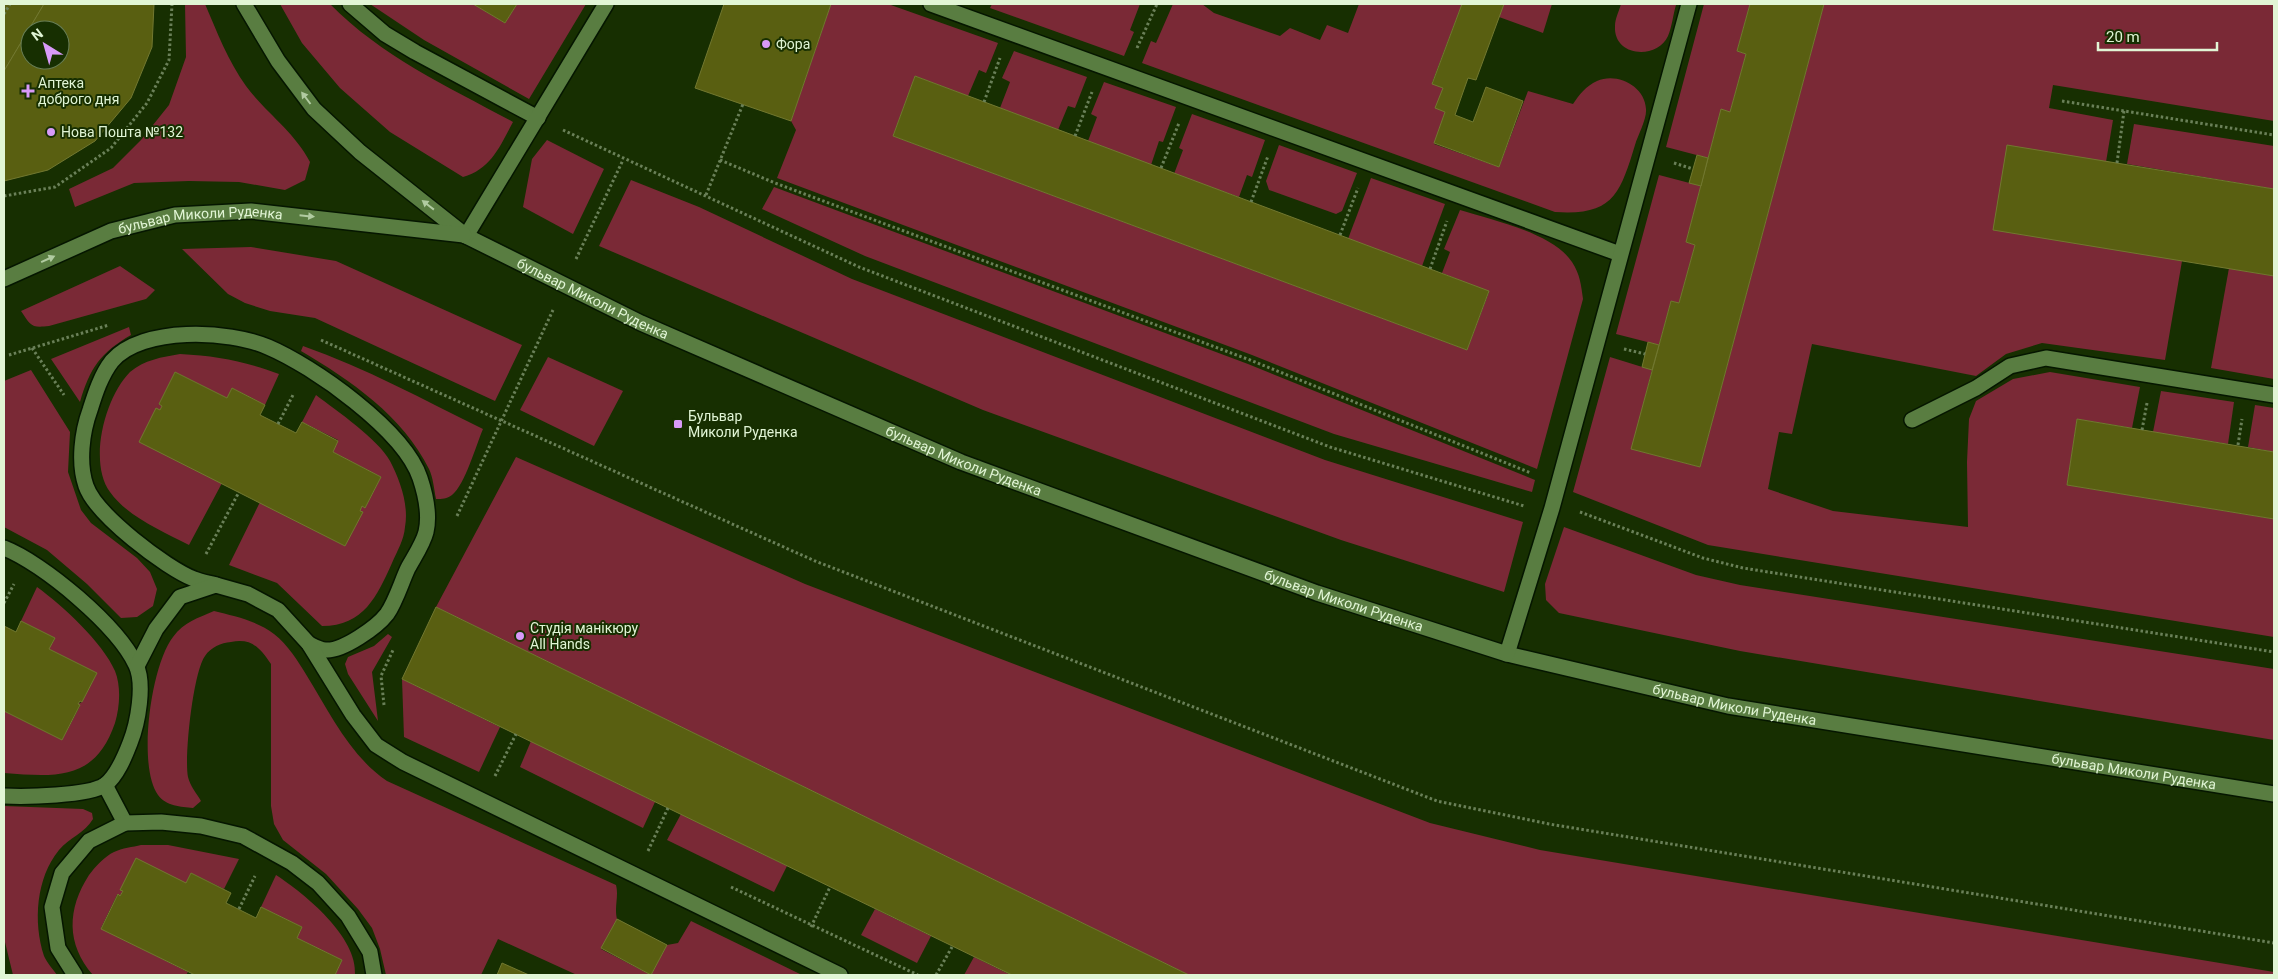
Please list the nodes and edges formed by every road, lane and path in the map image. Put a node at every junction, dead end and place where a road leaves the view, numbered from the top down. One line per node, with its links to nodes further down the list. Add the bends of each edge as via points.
1 (10, 4): 9 (path)
2 (172, 4): 29 (path, via 169,60 147,104 111,148 55,187)
3 (244, 4): 32 (street, бульвар Миколи Руденка, one-way to 3, via 360,152 314,109 278,61)
4 (350, 4): 18 (street, via 386,34 415,52)
5 (606, 4): 18 (street)
6 (931, 4): 10 (street)
7 (1156, 4): 12 (path)
8 (1690, 4): 33 (street)
9 (4, 14)
10 (1010, 32): 11 (street); 15 (path)
11 (1102, 66): 12 (street); 21 (path)
12 (1125, 74): 13 (street)
13 (1189, 97): 19 (street); 26 (path)
14 (2062, 101): 17 (path)
15 (984, 102)
16 (743, 104): 23 (path)
17 (2124, 111): 20 (path); 25 (path)
18 (538, 118): 22 (path); 32 (street)
19 (1278, 129): 24 (street); 30 (path)
20 (2274, 135)
21 (1075, 136)
22 (623, 160): 28 (path); 36 (path)
23 (720, 160): 28 (path); 47 (path, via 1250,360)
24 (1368, 162): 27 (street); 31 (path)
25 (2117, 163)
26 (1161, 168)
27 (1456, 194): 33 (street); 34 (path)
28 (706, 195): 49 (path, via 859,267 1330,447 1529,507)
29 (4, 196)
30 (1251, 202)
31 (1340, 235)
32 (466, 236): 35 (street, бульвар Миколи Руденка, one-way to 32, via 111,232 175,215 251,211); 36 (street, бульвар Миколи Руденка)
33 (1620, 254): 47 (street)
34 (1430, 269)
35 (4, 279)
36 (564, 286): 43 (path); 57 (street, бульвар Миколи Руденка, via 641,324 961,462 1317,593)
37 (114, 323): 39 (path)
38 (312, 336): 43 (path)
39 (32, 348): 40 (path); 45 (path)
40 (9, 355)
41 (2274, 395): 44 (street, via 2046,358 2010,366 1976,388)
42 (286, 409): 46 (path)
43 (504, 420): 50 (path); 78 (path, via 815,561 1437,801 1549,824)
44 (1912, 420)
45 (84, 424): 52 (street, via 82,469 92,500 127,534); 54 (street, via 98,385 112,361 126,349 145,340 165,336 202,335 265,346 298,361 375,418 401,447 419,475 426,502 426,531 387,614 346,645 326,650)
46 (278, 424)
47 (1559, 482): 49 (street)
48 (239, 492): 52 (path)
49 (1552, 508): 56 (path, via 1568,508 1703,558 1743,568); 57 (street)
50 (457, 517)
51 (4, 548): 58 (street, via 43,568 72,593 119,640)
52 (193, 579): 53 (street)
53 (216, 585): 54 (street, via 248,594 278,610); 58 (street, via 180,598 156,629)
54 (308, 644): 60 (street, via 353,716 376,745)
55 (393, 649): 60 (path, via 381,676)
56 (2274, 652)
57 (1507, 654): 64 (street, бульвар Миколи Руденка, via 1728,706)
58 (137, 666): 63 (street, via 140,692 137,727 123,762)
59 (516, 734): 61 (path)
60 (388, 753): 66 (street)
61 (496, 773): 62 (path); 66 (path)
62 (505, 777)
63 (105, 785): 65 (street, via 74,793); 68 (street)
64 (2274, 794)
65 (4, 796)
66 (485, 802): 73 (street)
67 (668, 808): 70 (path)
68 (125, 823): 71 (street, via 201,826 243,836); 81 (street, via 89,841 62,873 52,906 58,948)
69 (641, 844): 70 (path)
70 (649, 848): 72 (path); 73 (path)
71 (268, 849): 76 (path); 82 (street, via 318,883 348,916 370,952)
72 (658, 852)
73 (635, 876): 80 (street)
74 (730, 887): 77 (path)
75 (830, 887): 77 (path)
76 (240, 910)
77 (812, 925): 80 (path); 84 (path)
78 (2274, 943)
79 (952, 947): 85 (path)
80 (797, 954): 83 (street)
81 (75, 975)
82 (374, 975)
83 (840, 975)
84 (918, 975)
85 (936, 975)

